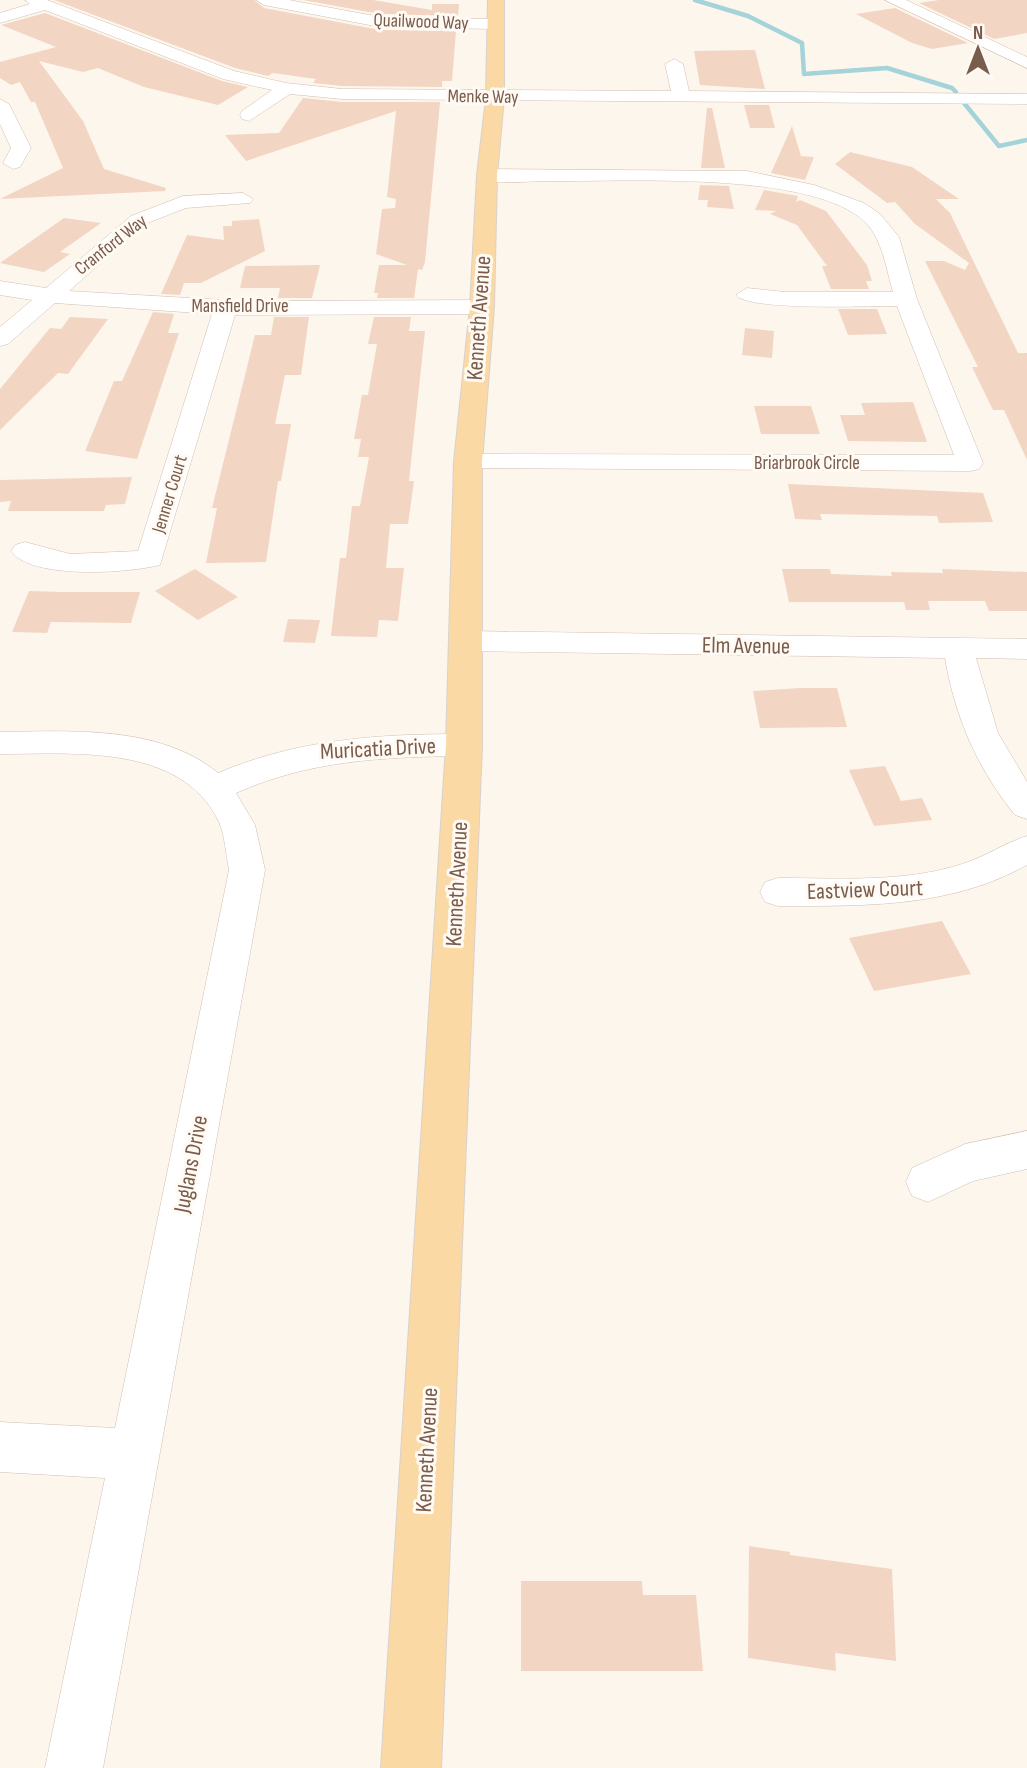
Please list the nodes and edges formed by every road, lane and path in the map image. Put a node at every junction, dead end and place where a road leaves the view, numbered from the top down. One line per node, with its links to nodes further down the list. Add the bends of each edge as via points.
1 (264, 0): 4 (street, Quailwood Way, via 380,22)
2 (893, 0): 7 (street)
3 (39, 3): 5 (street); 10 (street, Menke Way, via 206,67)
4 (496, 12): 11 (main road, Kenneth Avenue)
5 (0, 18)
6 (1027, 42): 7 (street)
7 (997, 48): 8 (street)
8 (1027, 63)
9 (674, 64): 12 (street)
10 (286, 88): 11 (street, Menke Way, via 372,96); 15 (street)
11 (495, 98): 12 (street, Menke Way); 17 (main road, Kenneth Avenue)
12 (681, 98): 13 (street, Menke Way)
13 (1027, 99)
14 (0, 104): 16 (street, via 22,148)
15 (249, 115)
16 (13, 163)
17 (487, 174): 22 (street, Briarbrook Circle, via 747,177 821,193 873,218 888,237); 24 (main road, Kenneth Avenue)
18 (243, 199): 21 (street, Cranford Way, via 194,200 145,216)
19 (0, 288): 21 (street, Mansfield Drive)
20 (747, 295): 22 (street)
21 (47, 296): 23 (street, Mansfield Drive); 25 (street, Cranford Way)
22 (906, 299): 26 (street, Briarbrook Circle, via 970,463)
23 (226, 307): 24 (street, Mansfield Drive); 27 (street, Jenner Court, via 150,559 62,562)
24 (482, 307): 26 (main road, Kenneth Avenue)
25 (0, 339)
26 (468, 462): 28 (main road, Kenneth Avenue)
27 (25, 551)
28 (465, 641): 29 (street, Elm Avenue); 32 (main road, Kenneth Avenue)
29 (959, 649): 30 (street, Elm Avenue); 34 (street, via 972,711 988,751)
30 (1027, 649)
31 (0, 743): 33 (street, Juglans Drive, via 121,746 173,760)
32 (464, 745): 33 (street, Muricatia Drive, via 312,752 253,770); 42 (main road, Kenneth Avenue)
33 (215, 788): 40 (street, Juglans Drive, via 240,825 247,870)
34 (1027, 806)
35 (1027, 849): 36 (street, Eastview Court, via 992,869 934,887 889,892)
36 (778, 892)
37 (1027, 1150): 38 (street, via 965,1163)
38 (928, 1182)
39 (0, 1447): 40 (street)
40 (135, 1454): 41 (street, Juglans Drive)
41 (74, 1768)
42 (411, 1768)

